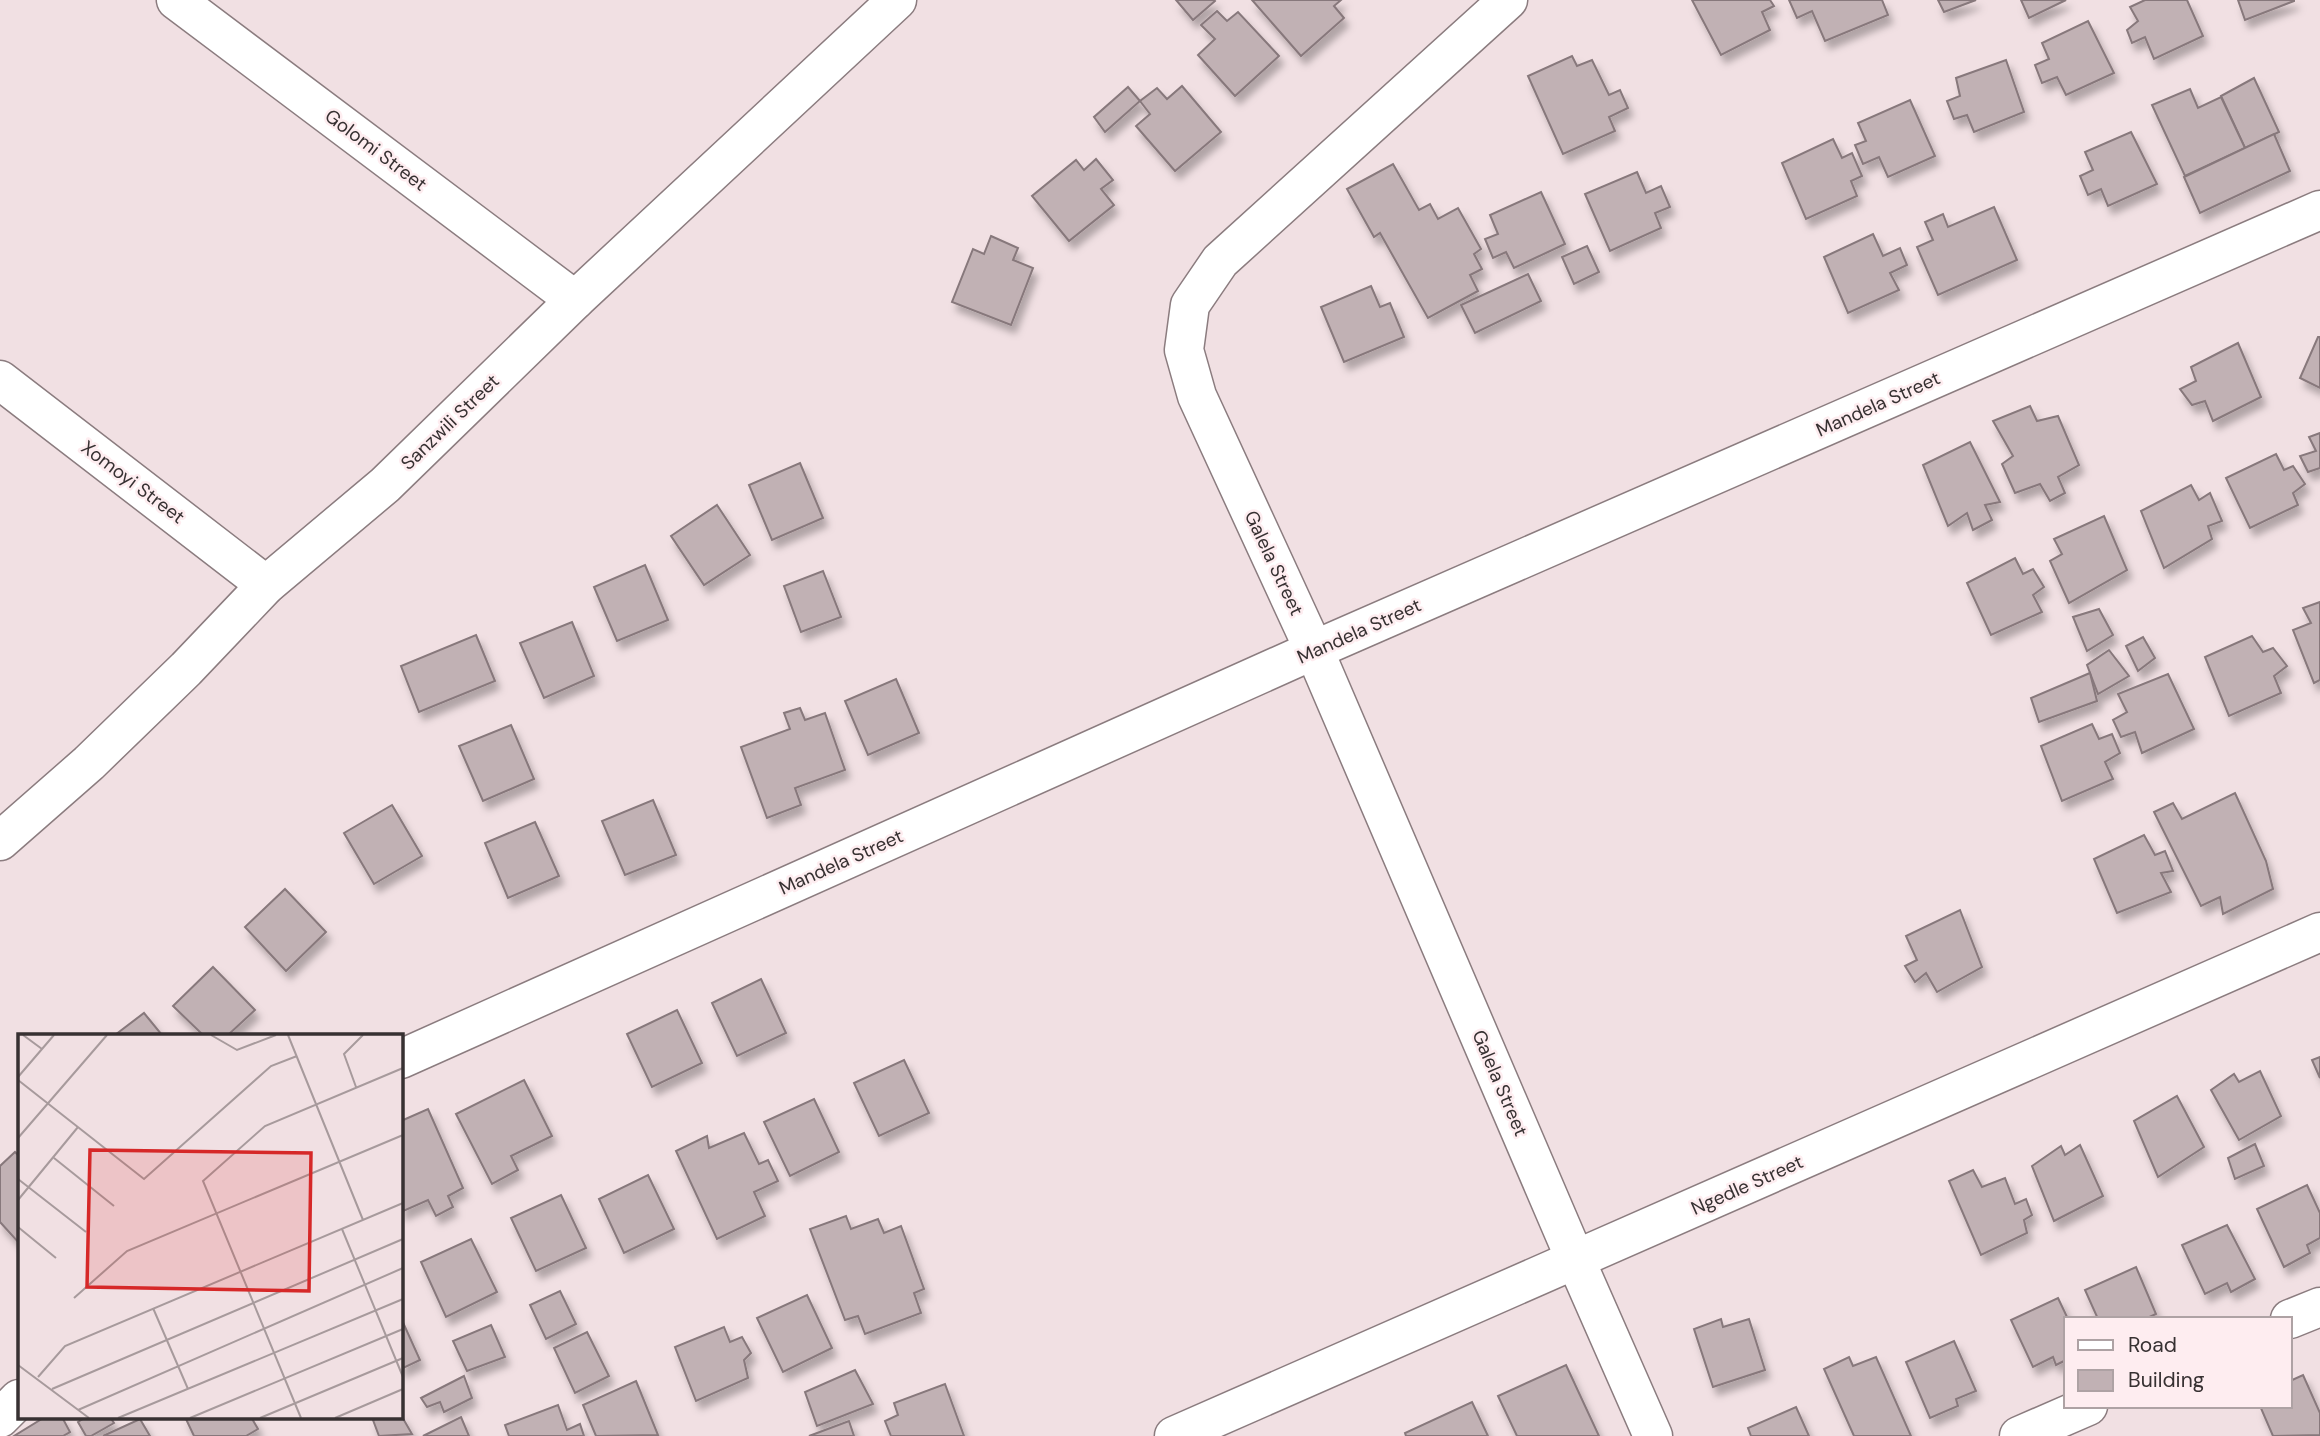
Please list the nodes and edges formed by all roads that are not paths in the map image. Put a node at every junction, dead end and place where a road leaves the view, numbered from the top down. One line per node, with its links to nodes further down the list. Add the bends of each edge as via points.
1 (176, 0): 5 (street, Golomi Street)
2 (897, 0): 5 (street, Sanzwili Street)
3 (1508, 0): 8 (street, Galela Street, via 1220,261 1190,305 1184,350 1197,396)
4 (2320, 210): 8 (street, Mandela Street)
5 (575, 300): 7 (street, Sanzwili Street, via 385,485)
6 (0, 380): 7 (street, Xomoyi Street)
7 (266, 584): 9 (street, Sanzwili Street, via 118,735)
8 (1314, 650): 11 (street, Mandela Street); 12 (street, Galela Street)
9 (0, 841)
10 (2320, 932): 12 (street, Ngedle Street)
11 (402, 1059)
12 (1576, 1261): 18 (street, Ngedle Street); 19 (street, Galela Street)
13 (2320, 1307): 14 (street)
14 (2292, 1318)
15 (18, 1400): 17 (street)
16 (2083, 1408): 20 (street)
17 (0, 1418)
18 (1174, 1436)
19 (1653, 1436)
20 (2019, 1436)

